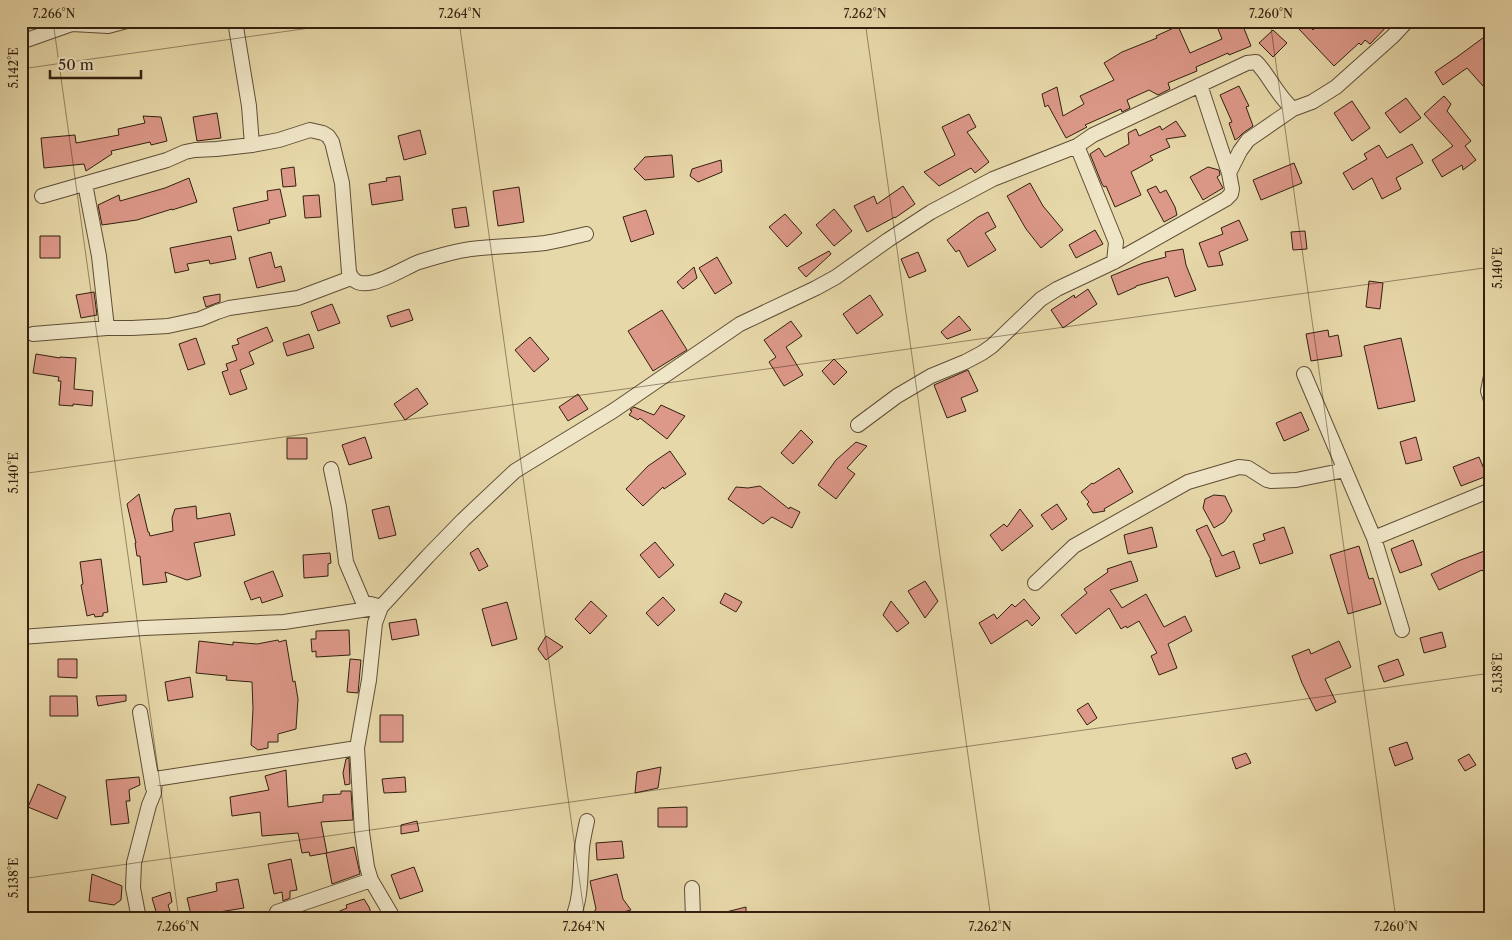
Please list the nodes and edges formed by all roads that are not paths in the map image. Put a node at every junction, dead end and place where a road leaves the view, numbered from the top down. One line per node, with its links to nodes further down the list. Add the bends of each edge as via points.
1 (127, 21): 4 (street, via 108,26 72,24)
2 (235, 21): 7 (street, via 250,106)
3 (1407, 21): 6 (street, via 1336,87)
4 (21, 42)
5 (1200, 85): 6 (street, via 1256,62 1279,96); 8 (street); 9 (street)
6 (1293, 109): 9 (street, via 1248,140)
7 (252, 145): 10 (street, via 185,152); 14 (street, via 310,130 328,136 342,183)
8 (1077, 146): 13 (street, via 1116,242); 26 (street, via 993,179 931,212 836,277 740,324 613,411 515,471 463,520)
9 (1229, 173): 13 (street, via 1232,189 1226,199)
10 (85, 184): 11 (street); 15 (street, via 99,256)
11 (42, 196)
12 (586, 234): 14 (street, via 544,243 469,249 419,262 378,282 362,284)
13 (1114, 262): 20 (street, via 1041,299 992,346 896,396)
14 (351, 278): 15 (street, via 298,298 230,308 200,320 168,326)
15 (107, 328): 16 (street)
16 (33, 334)
17 (1304, 374): 22 (street)
18 (1491, 376): 19 (street, via 1488,390)
19 (1491, 400)
20 (858, 425)
21 (331, 469): 26 (street, via 346,562 363,602)
22 (1345, 470): 24 (street); 25 (street, via 1296,480 1271,481 1248,468 1239,467 1188,482 1074,546)
23 (1491, 490): 24 (street)
24 (1374, 538): 27 (street)
25 (1035, 583)
26 (381, 607): 28 (street, via 284,622); 30 (street)
27 (1402, 630)
28 (21, 637)
29 (140, 712): 31 (street)
30 (357, 748): 31 (street, via 156,779); 33 (street, via 362,832)
31 (154, 793): 36 (street, via 134,863 133,888)
32 (587, 821): 38 (street, via 579,894)
33 (371, 880): 35 (street); 37 (street)
34 (692, 888): 39 (street)
35 (277, 912)
36 (139, 919)
37 (394, 919)
38 (572, 919)
39 (693, 919)

